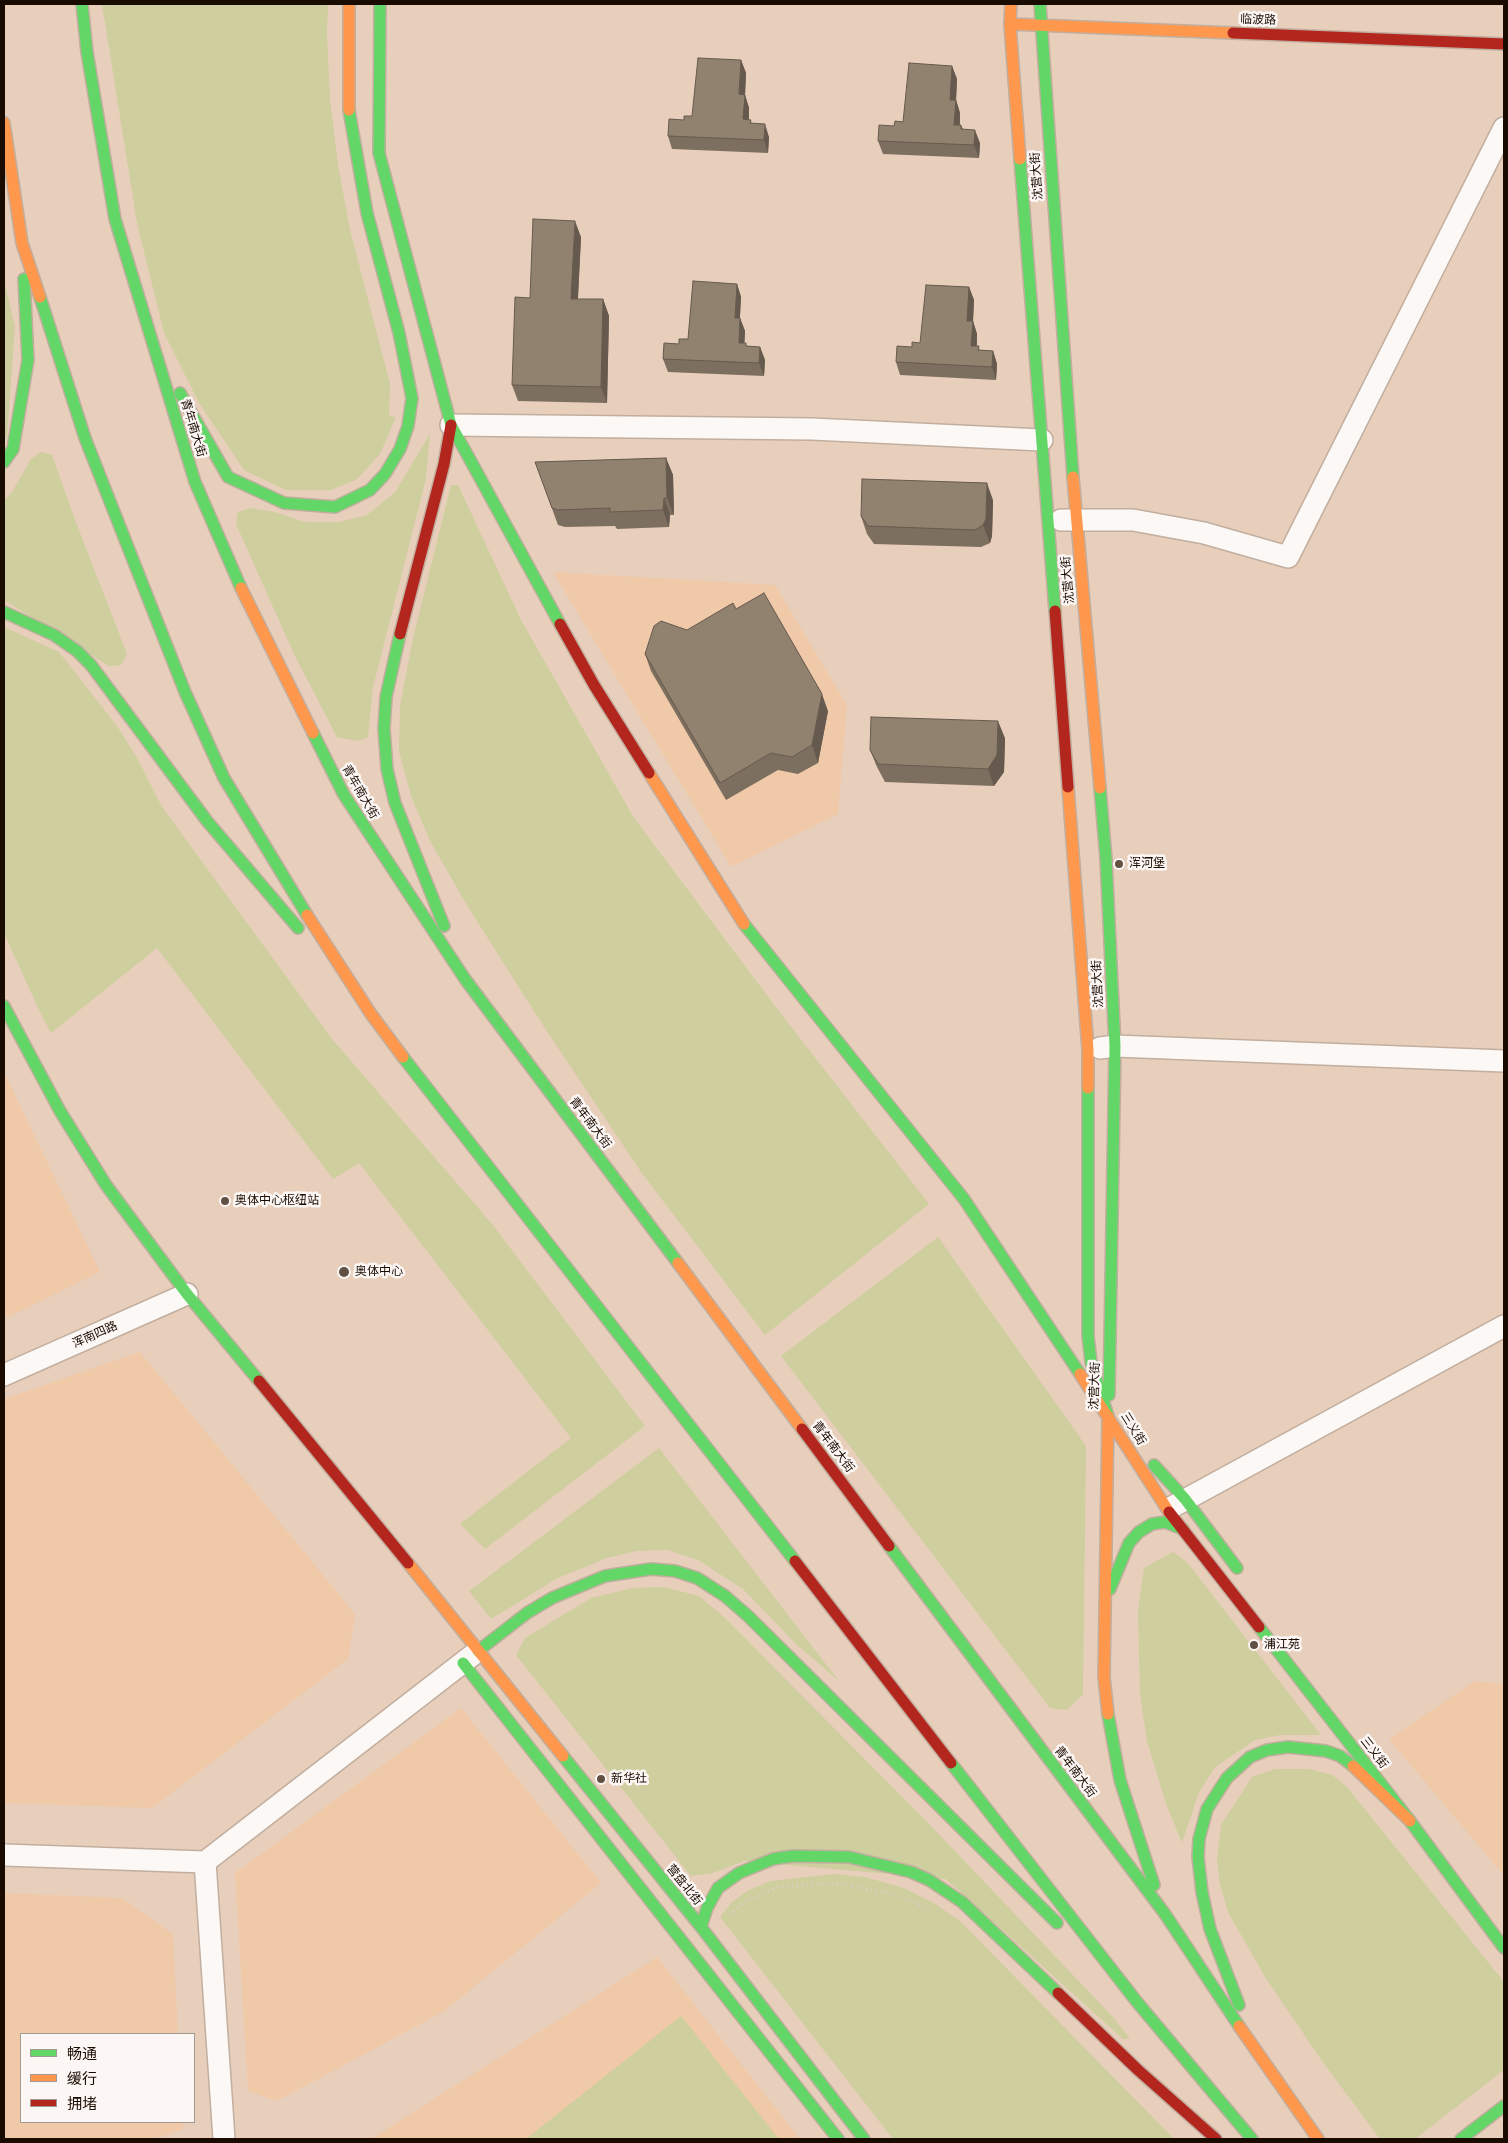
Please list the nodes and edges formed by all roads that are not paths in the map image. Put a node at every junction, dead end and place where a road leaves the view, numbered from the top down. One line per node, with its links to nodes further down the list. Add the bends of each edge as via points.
1 (82, 4): 11 (main road, 青年南大街, via 115,219)
2 (349, 4): 11 (main road, via 349,117 367,213 412,398 408,426 400,449 385,474 370,490 336,507 284,503 228,476)
3 (380, 4): 12 (main road, via 379,153)
4 (1029, 5): 5 (main road, 沈营大街); 6 (main road, 沈营大街)
5 (1010, 24): 6 (main road, 临波路); 13 (main road, 沈营大街)
6 (1040, 25): 7 (main road, 临波路); 15 (main road, 沈营大街)
7 (1504, 44)
8 (4, 123): 10 (main road)
9 (1504, 128): 15 (street, via 1288,557 1204,533 1133,520)
10 (22, 243): 14 (main road, via 28,360 14,449); 20 (main road, via 85,438 184,692 224,778)
11 (152, 341): 18 (main road, 青年南大街, via 195,482 246,598 344,795)
12 (451, 425): 13 (street, via 812,429); 18 (main road, via 392,669 384,729 387,769 395,803); 27 (main road, via 594,685 740,920 964,1200)
13 (1042, 440): 16 (main road, 沈营大街)
14 (4, 462)
15 (1077, 519): 16 (street); 21 (main road, 沈营大街, via 1106,859)
16 (1048, 520): 22 (main road, 沈营大街)
17 (4, 612): 20 (main road, via 54,636 91,665 207,821)
18 (465, 978): 36 (main road, 青年南大街)
19 (4, 1006): 24 (main road, via 60,1111 106,1185)
20 (370, 1014): 39 (main road)
21 (1115, 1046): 22 (street); 23 (street); 27 (main road, 沈营大街)
22 (1088, 1050): 27 (main road, 沈营大街, via 1088,1336 1091,1362)
23 (1504, 1061)
24 (187, 1294): 26 (street, 浑南四路); 32 (main road, via 433,1594)
25 (1504, 1326): 28 (street)
26 (4, 1375)
27 (1108, 1416): 28 (main road, 三义街); 28 (main road, 三义街); 31 (main road)
28 (1176, 1504): 29 (main road, 三义街); 30 (main road, 三义街)
29 (1183, 1529): 31 (main road, via 1165,1522 1152,1524 1139,1532 1130,1543); 33 (main road, 三义街)
30 (1245, 1579)
31 (1104, 1604): 36 (main road, via 1104,1677 1111,1736 1132,1821)
32 (470, 1656): 35 (street); 37 (main road, 营盘北街); 39 (main road, via 552,1598 605,1576 651,1569 675,1571 697,1578 748,1616); 43 (main road)
33 (1410, 1821): 38 (main road, 三义街); 40 (main road, via 1340,1756 1304,1748 1267,1750 1250,1757 1227,1778 1215,1795 1207,1809 1199,1839 1202,1892 1210,1929)
34 (4, 1855): 35 (street)
35 (205, 1862): 42 (street)
36 (1165, 1914): 40 (main road, 青年南大街)
37 (704, 1932): 44 (main road, 营盘北街); 45 (main road, via 707,1908 718,1888 739,1873 772,1859 817,1855 850,1857 910,1872 929,1880 962,1902 1138,2070)
38 (1504, 1948)
39 (1137, 2002): 46 (main road)
40 (1257, 2053): 47 (main road, 青年南大街)
41 (1504, 2106): 48 (main road)
42 (224, 2139)
43 (838, 2139)
44 (864, 2139)
45 (1216, 2139)
46 (1252, 2139)
47 (1318, 2139)
48 (1461, 2139)

